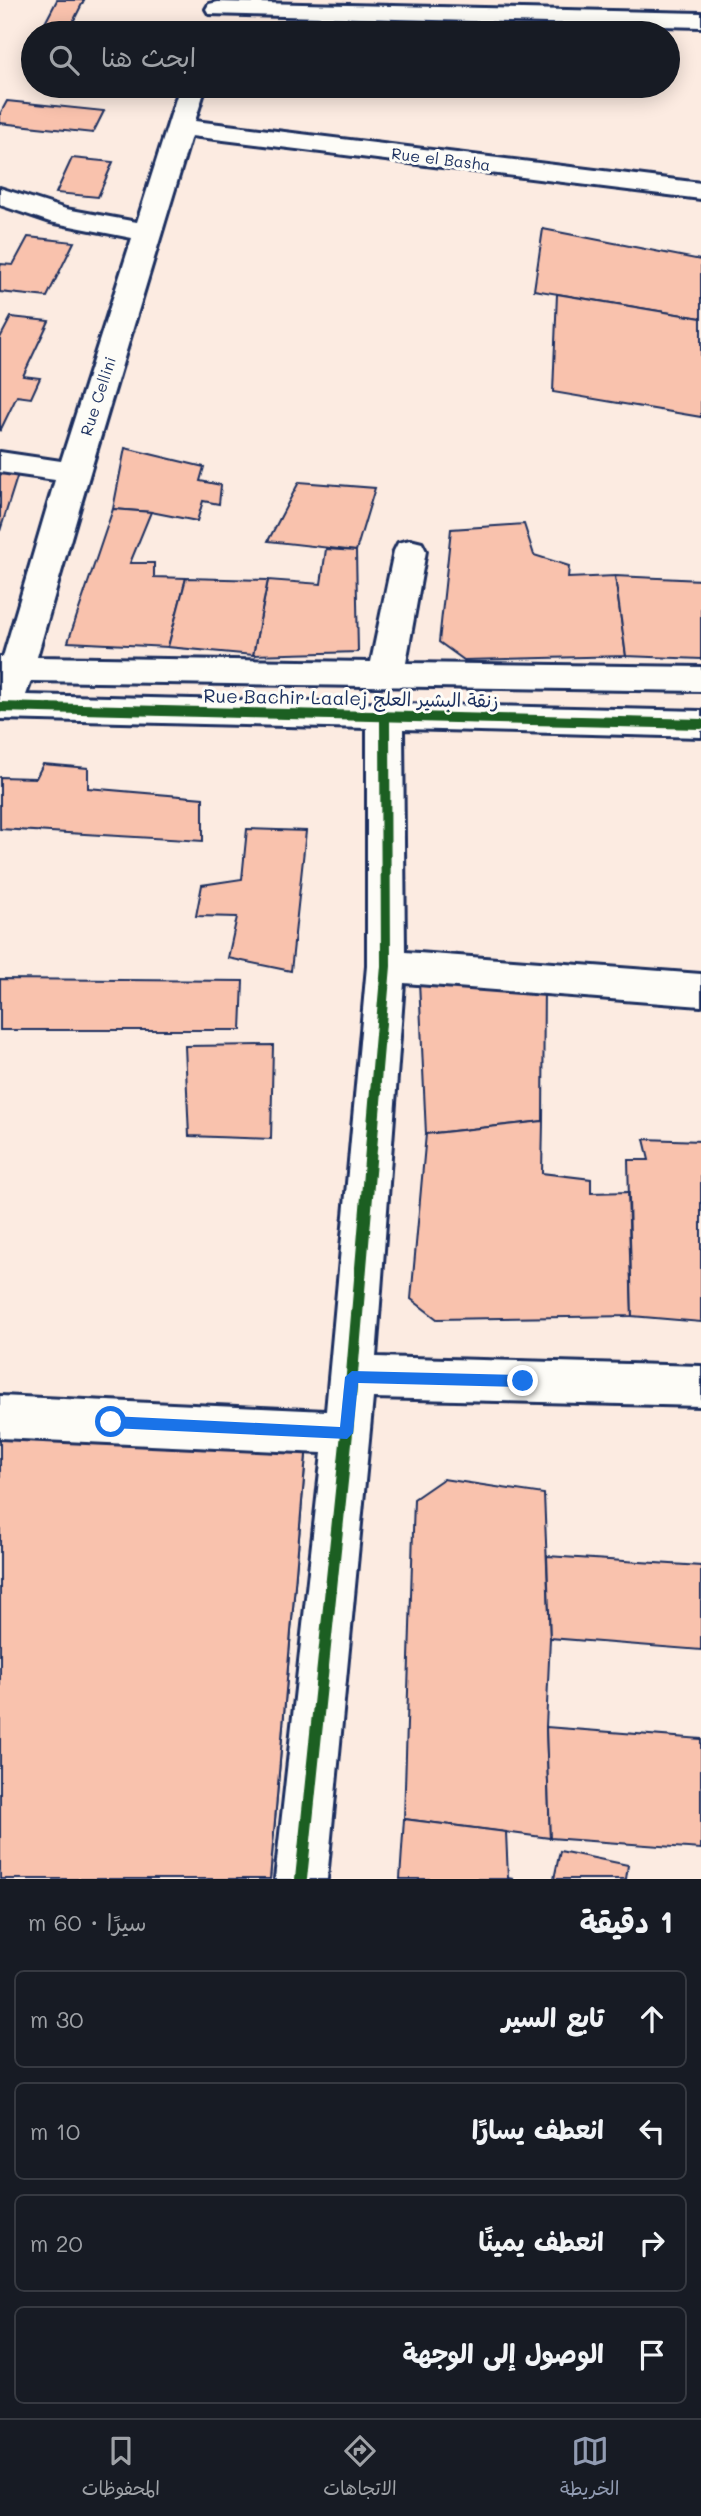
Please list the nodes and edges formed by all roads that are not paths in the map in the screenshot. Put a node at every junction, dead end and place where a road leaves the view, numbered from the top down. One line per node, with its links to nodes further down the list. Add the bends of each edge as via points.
1 (220, 5): 2 (street)
2 (701, 20)
3 (189, 98): 4 (street, Rue Cellini)
4 (180, 127): 5 (street, Rue el Basha); 7 (street, Rue Cellini)
5 (701, 191)
6 (0, 196): 7 (street, via 60,216)
7 (150, 233): 9 (street, Rue Cellini)
8 (0, 462): 9 (street)
9 (73, 473): 11 (street, Rue Cellini)
10 (410, 551): 13 (street)
11 (8, 669): 13 (street, Rue Bachir Laalej زنقة البشير العلج); 14 (street, Rue Cellini)
12 (701, 679): 13 (street, Rue Bachir Laalej زنقة البشير العلج)
13 (385, 696): 14 (street, Rue Bachir Laalej زنقة البشير العلج); 15 (street, Rue Bachir Laalej زنقة البشير العلج); 16 (street)
14 (3, 707)
15 (701, 724)
16 (386, 966): 17 (street); 18 (street)
17 (701, 990)
18 (352, 1377): 19 (street); 21 (street)
19 (701, 1386)
20 (0, 1417): 21 (street)
21 (347, 1433): 22 (street)
22 (301, 1879)

